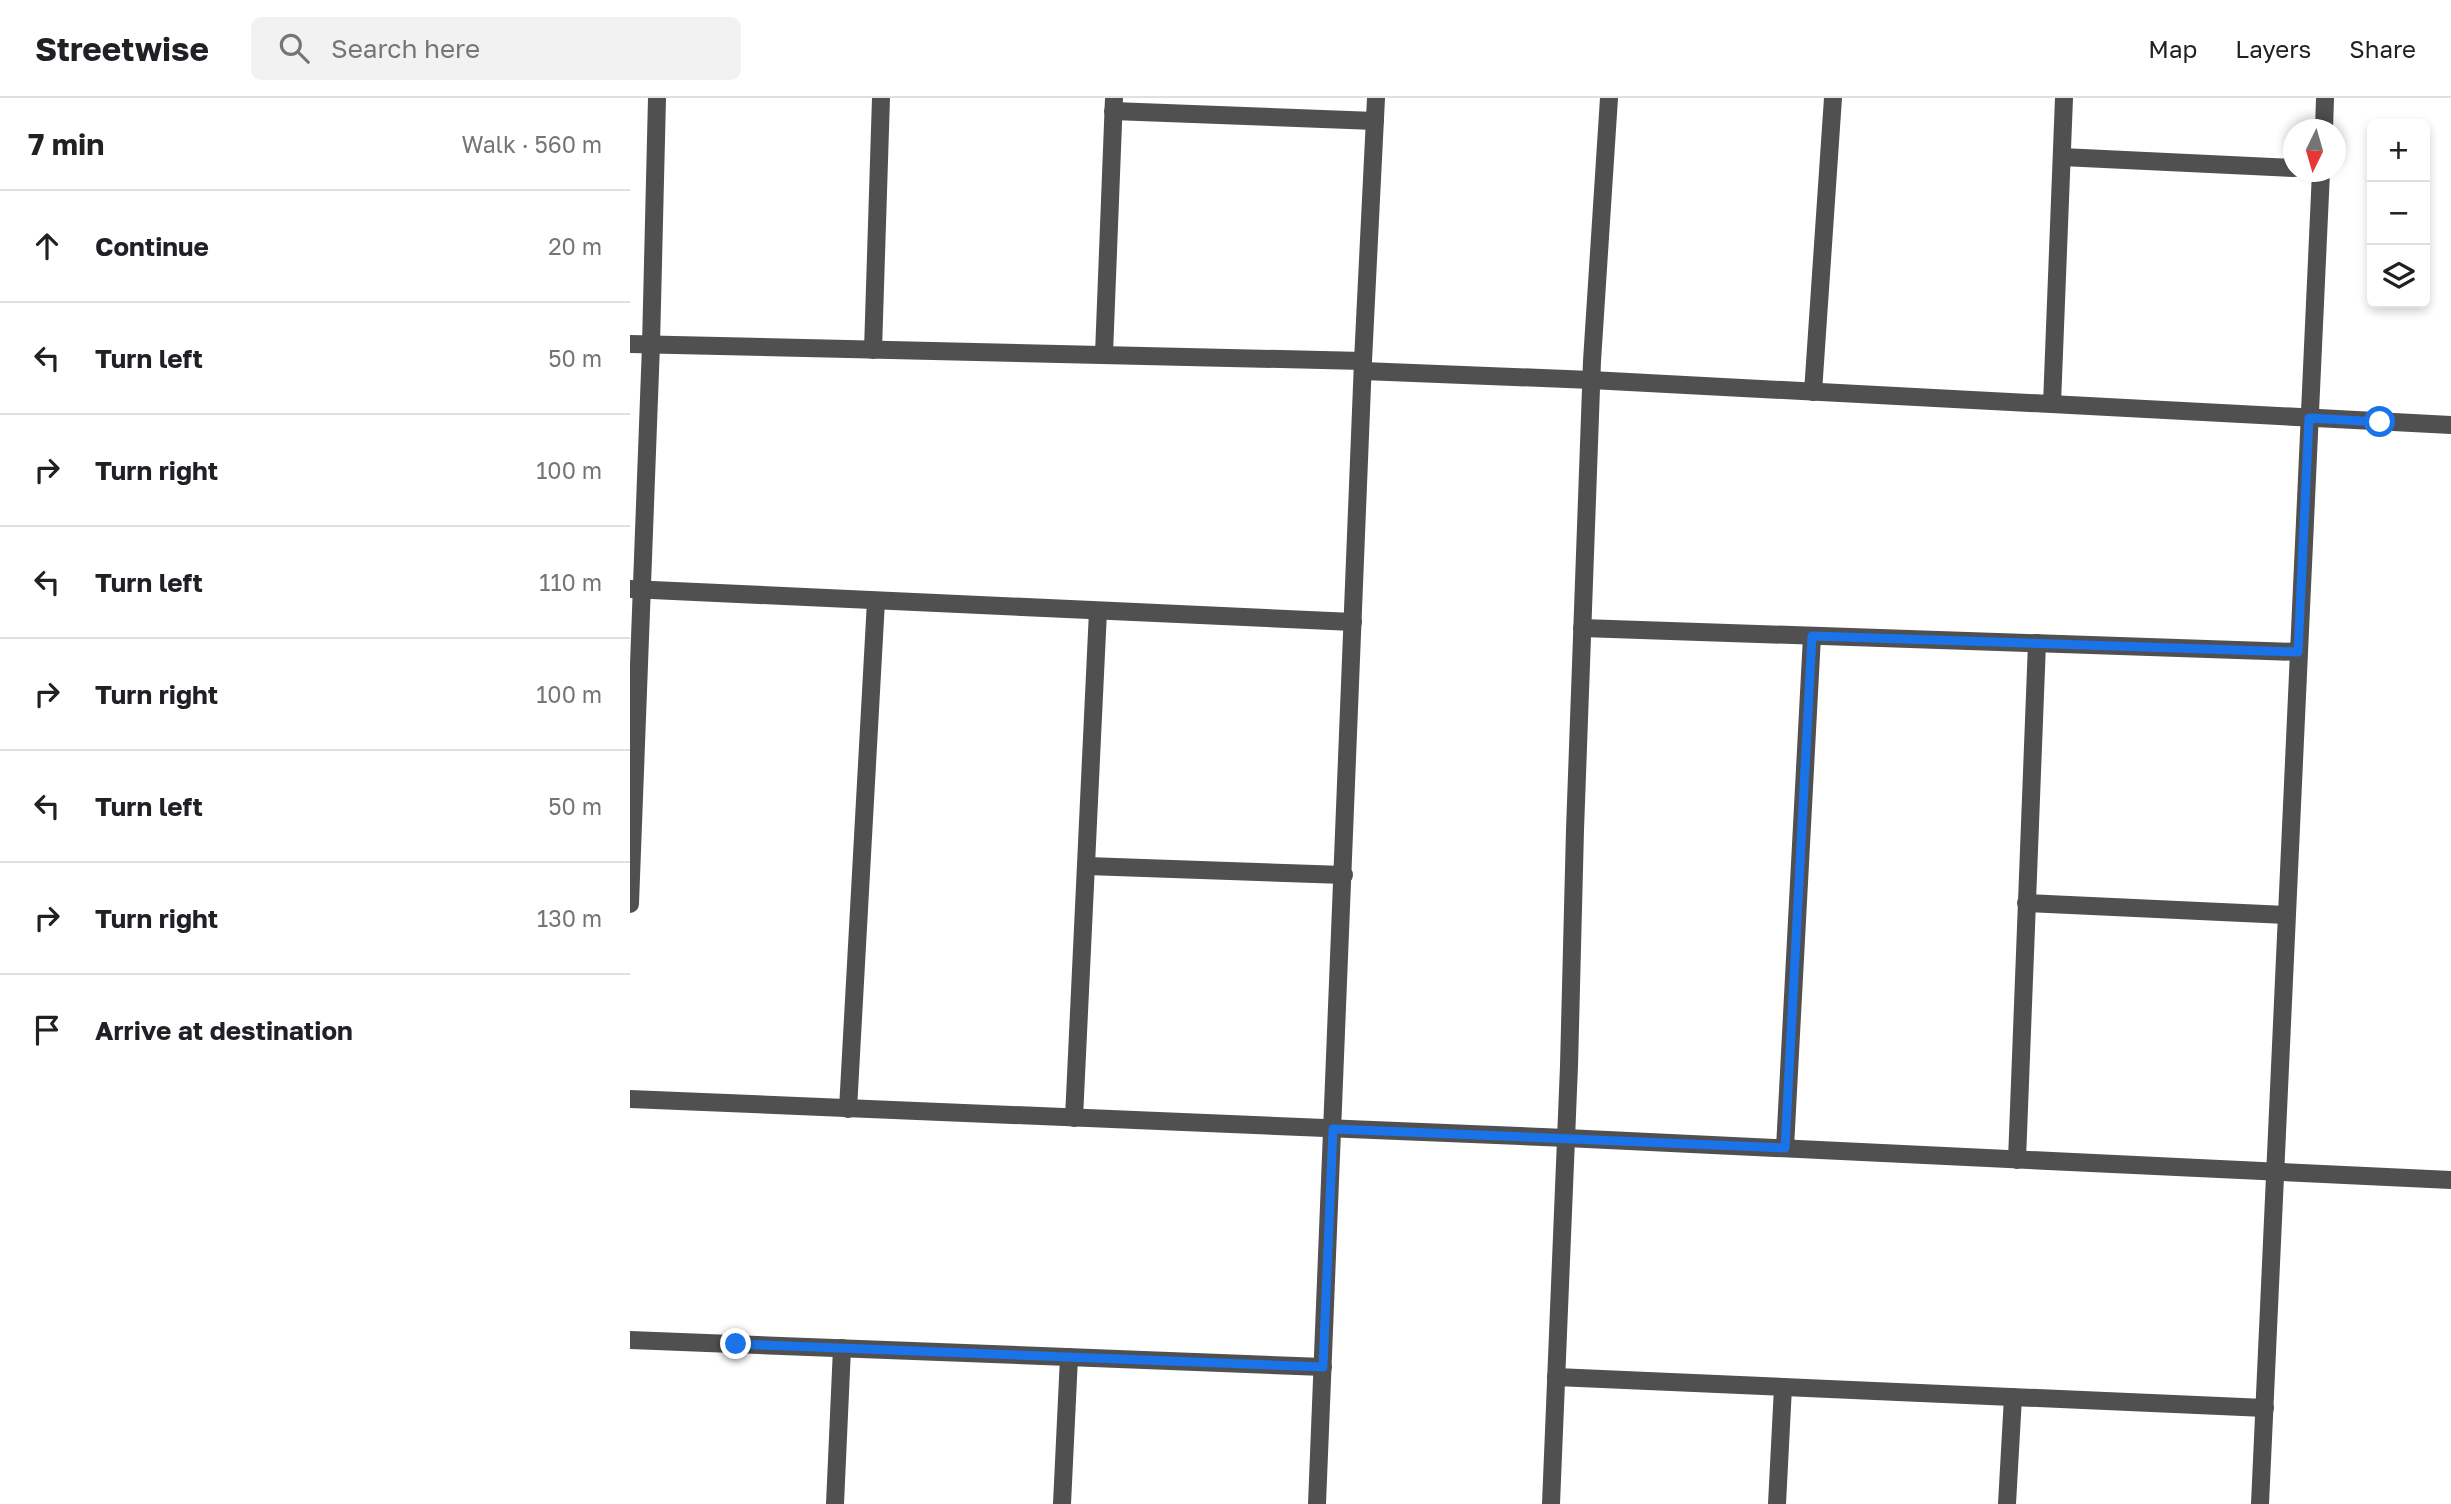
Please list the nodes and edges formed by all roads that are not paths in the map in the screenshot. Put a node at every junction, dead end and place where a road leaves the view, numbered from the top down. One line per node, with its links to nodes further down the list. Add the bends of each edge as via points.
1 (657, 98): 15 (street)
2 (881, 98): 16 (street)
3 (1376, 98): 10 (street)
4 (1609, 98): 19 (street)
5 (1833, 98): 20 (street)
6 (2064, 98): 11 (street)
7 (2325, 98): 9 (street)
8 (1114, 105): 10 (street); 17 (street)
9 (2324, 119)
10 (1375, 121): 18 (street)
11 (2062, 157): 12 (street); 21 (street)
12 (2283, 167)
13 (2321, 182): 22 (street)
14 (630, 344): 15 (street)
15 (652, 345): 16 (street); 24 (street)
16 (873, 350): 17 (street)
17 (1104, 354): 18 (street)
18 (1363, 366): 19 (street); 27 (street)
19 (1591, 380): 20 (street); 28 (street)
20 (1813, 392): 21 (street)
21 (2052, 404): 22 (street)
22 (2309, 418): 23 (street); 31 (street)
23 (2451, 425)
24 (636, 589): 25 (street); 35 (street)
25 (876, 601): 26 (street); 38 (street)
26 (1098, 611): 27 (street); 32 (street)
27 (1353, 622): 33 (street)
28 (1583, 628): 29 (street); 41 (street)
29 (1812, 636): 30 (street); 42 (street)
30 (2037, 643): 31 (street); 34 (street)
31 (2298, 652): 36 (street)
32 (1087, 866): 33 (street); 39 (street)
33 (1344, 875): 40 (street)
34 (2026, 903): 36 (street); 43 (street)
35 (630, 904)
36 (2286, 915): 44 (street)
37 (630, 1100): 38 (street)
38 (849, 1108): 39 (street)
39 (1074, 1118): 40 (street)
40 (1333, 1129): 41 (street); 49 (street)
41 (1566, 1138): 42 (street); 50 (street)
42 (1785, 1148): 43 (street)
43 (2017, 1160): 44 (street)
44 (2275, 1172): 45 (street); 53 (street)
45 (2451, 1180)
46 (630, 1340): 47 (street)
47 (842, 1348): 48 (street); 54 (street)
48 (1069, 1357): 49 (street); 55 (street)
49 (1323, 1367): 56 (street)
50 (1556, 1377): 51 (street); 57 (street)
51 (1783, 1387): 52 (street); 58 (street)
52 (2013, 1397): 53 (street); 59 (street)
53 (2265, 1408): 60 (street)
54 (835, 1504)
55 (1062, 1504)
56 (1317, 1504)
57 (1551, 1504)
58 (1777, 1504)
59 (2007, 1504)
60 (2260, 1504)

